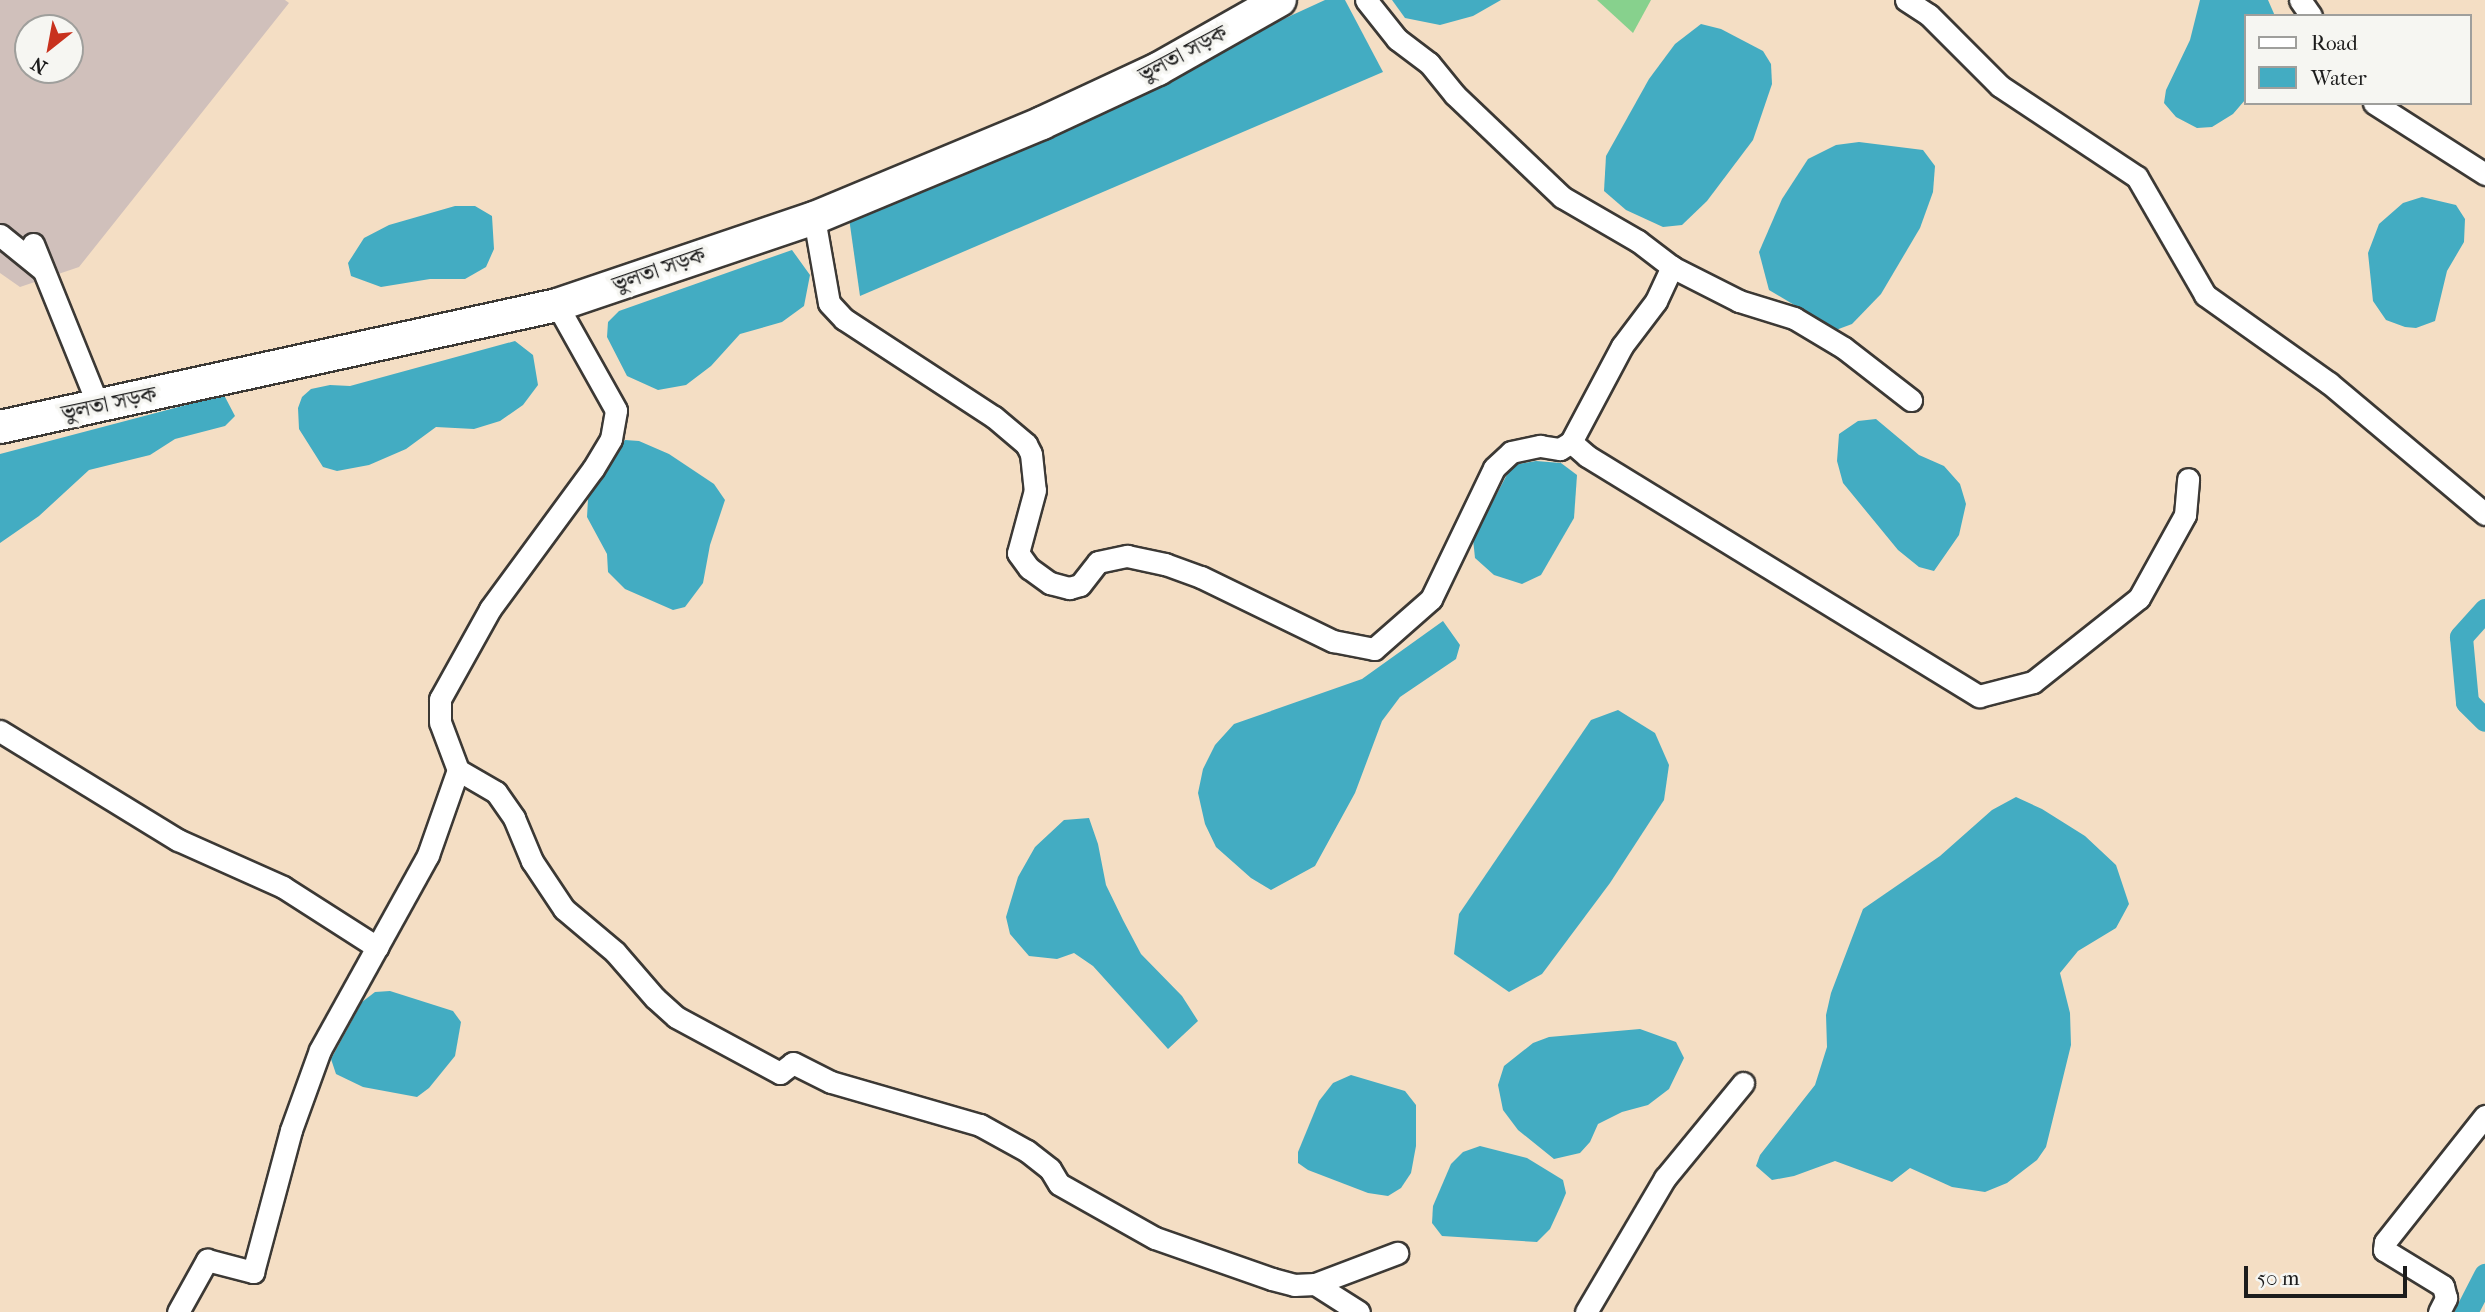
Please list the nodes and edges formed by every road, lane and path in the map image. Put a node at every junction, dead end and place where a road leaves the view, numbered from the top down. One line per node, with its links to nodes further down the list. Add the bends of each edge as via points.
1 (1280, 0): 7 (highway, ভুলতা সড়ক, via 1147,75)
2 (1366, 0): 10 (street, via 1397,38 1429,63 1455,95 1562,197 1639,241)
3 (1906, 0): 4 (street)
4 (1933, 8): 18 (street, via 2000,86 2137,177 2205,295 2329,383)
5 (2377, 105): 6 (street)
6 (2485, 174)
7 (814, 218): 12 (highway, ভুলতা সড়ক); 16 (street, via 829,303 844,319 994,417 1026,444 1035,490 1018,554 1050,583 1069,588 1080,585 1098,562 1128,556 1201,577 1333,642 1374,649 1431,599 1494,468 1511,452 1540,446 1560,449)
8 (0, 235): 11 (street)
9 (33, 244): 11 (street)
10 (1672, 267): 13 (street, via 1739,301 1794,318 1844,348); 16 (street, via 1656,301 1622,346)
11 (44, 270): 14 (street)
12 (557, 305): 14 (highway, ভুলতা সড়ক); 20 (street, via 616,411 611,439 491,609 440,699 440,722)
13 (1911, 400)
14 (99, 407): 15 (highway, ভুলতা সড়ক)
15 (0, 427)
16 (1571, 442): 17 (street, via 1979,696 2033,682 2139,598 2185,515)
17 (2188, 479)
18 (2485, 514)
19 (0, 731): 21 (street, via 178,840 283,887)
20 (458, 770): 21 (street, via 428,855); 25 (street, via 496,792 564,909 615,952 676,1017 780,1073 793,1063 831,1082 980,1125 1027,1151 1050,1169 1059,1184 1155,1238 1272,1279)
21 (377, 947): 26 (street, via 320,1050 291,1130 253,1272 207,1260)
22 (1743, 1083): 28 (street, via 1665,1178)
23 (2485, 1116): 29 (street, via 2385,1242 2384,1250 2443,1286 2446,1298)
24 (1397, 1253): 25 (street)
25 (1315, 1284): 27 (street)
26 (178, 1312)
27 (1359, 1312)
28 (1586, 1312)
29 (2439, 1312)

